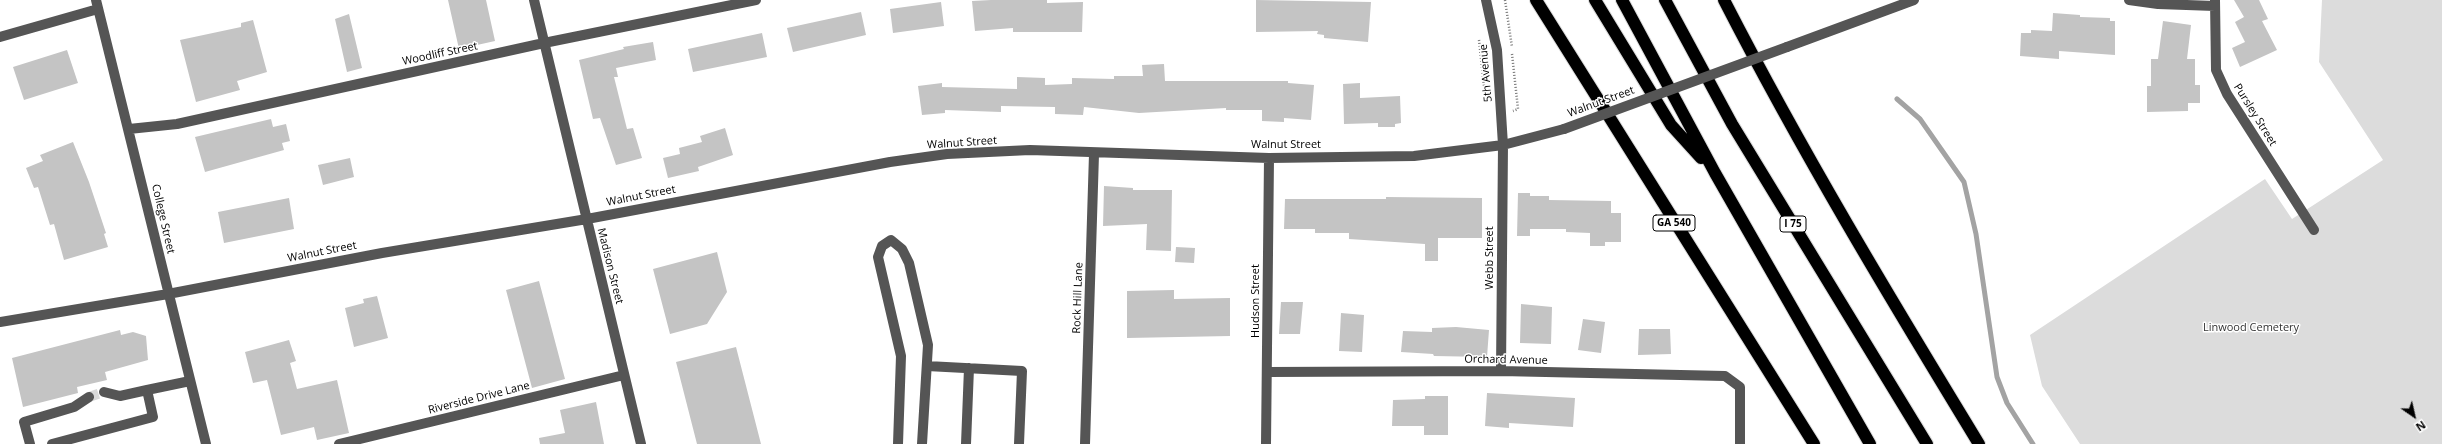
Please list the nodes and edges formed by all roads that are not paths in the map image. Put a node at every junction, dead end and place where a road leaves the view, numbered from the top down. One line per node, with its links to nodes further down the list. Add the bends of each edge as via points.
1 (534, 0): 15 (street, Madison Street)
2 (756, 0): 11 (street, Woodliff Street)
3 (1486, 0): 17 (street, 5th Avenue, via 1497,50)
4 (1536, 0): 46 (highway, GA 540)
5 (1595, 0): 20 (highway, via 1671,125)
6 (1622, 0): 20 (highway)
7 (1665, 0): 48 (highway, I 75, via 1732,124)
8 (1724, 0): 49 (highway, via 1773,95 1870,266)
9 (1914, 0): 17 (street, Walnut Street, bridge, via 1564,129)
10 (2129, 0): 12 (street, via 2158,4)
11 (741, 2): 15 (street, Woodliff Street)
12 (2215, 3): 22 (street, Pursley Street, via 2216,70 2227,94)
13 (97, 5): 14 (street); 16 (street, College Street)
14 (0, 37)
15 (544, 43): 16 (street, Woodliff Street, via 177,124); 21 (street, Madison Street)
16 (129, 129): 23 (street, College Street)
17 (1503, 145): 19 (street, Walnut Street, via 1414,156); 27 (street, Webb Street)
18 (1094, 154): 19 (street, Walnut Street); 21 (street, Walnut Street, via 1030,150 947,154 890,162); 43 (street, Rock Hill Lane)
19 (1269, 158): 28 (street, Hudson Street)
20 (1715, 174): 47 (highway)
21 (587, 219): 23 (street, Walnut Street, via 382,253); 29 (street, Madison Street)
22 (2314, 230)
23 (168, 294): 24 (street, Walnut Street); 30 (street, College Street)
24 (0, 322)
25 (927, 366): 26 (street); 39 (street, via 928,345 909,262 902,248 891,240 882,246 878,257 901,356); 40 (street)
26 (969, 368): 41 (street); 42 (street, via 1022,371)
27 (1501, 371): 28 (street, Orchard Avenue); 45 (street, Orchard Avenue, via 1725,376 1740,387)
28 (1268, 372): 44 (street, Hudson Street)
29 (624, 375): 37 (street, Riverside Drive Lane); 38 (street, Madison Street)
30 (190, 381): 31 (street); 36 (street, College Street)
31 (147, 390): 32 (street, via 120,396); 35 (street, via 153,417)
32 (104, 392)
33 (88, 397): 34 (street, via 74,407 24,422)
34 (30, 444)
35 (52, 444)
36 (206, 444)
37 (339, 444)
38 (641, 444)
39 (898, 444)
40 (922, 444)
41 (966, 444)
42 (1019, 444)
43 (1085, 444)
44 (1266, 444)
45 (1740, 444)
46 (1814, 444)
47 (1870, 444)
48 (1927, 444)
49 (1979, 444)

